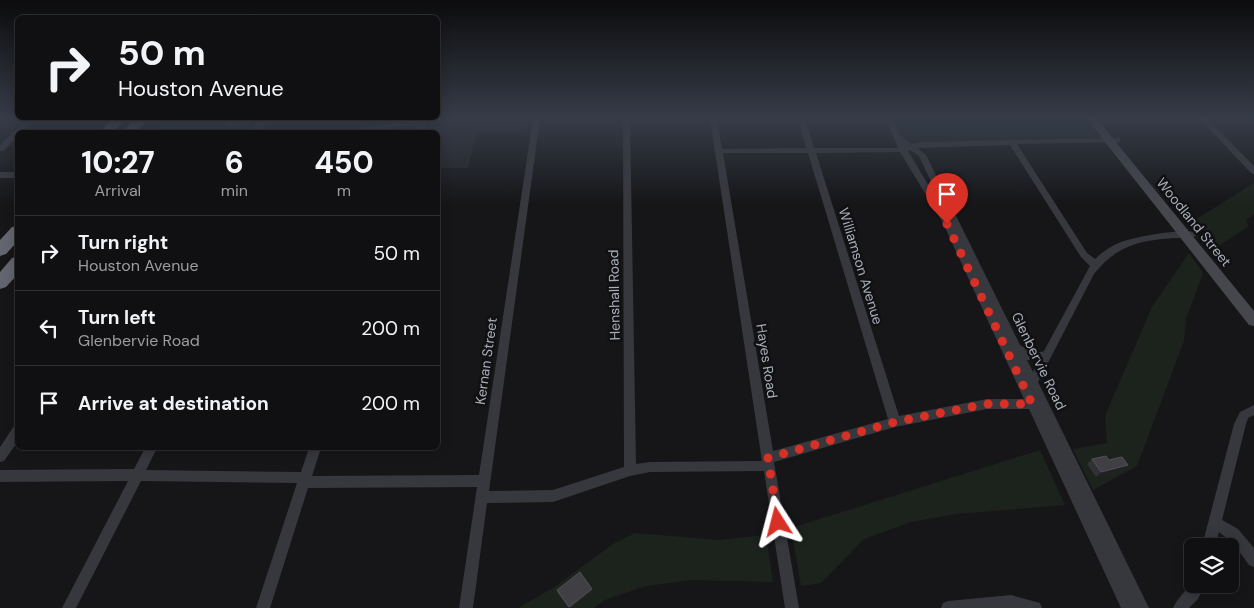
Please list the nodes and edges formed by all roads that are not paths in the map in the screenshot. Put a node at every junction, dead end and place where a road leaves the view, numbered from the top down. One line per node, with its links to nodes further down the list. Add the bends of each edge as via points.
1 (532, 147): 40 (street, Kernan Street)
2 (626, 147): 36 (street, Henshall Road)
3 (718, 147): 11 (street, Hayes Road)
4 (811, 147): 10 (street, Williamson Avenue)
5 (911, 147): 9 (street)
6 (1015, 147): 20 (street, via 1079,248)
7 (1119, 147): 17 (main road, Woodland Street)
8 (1231, 147): 12 (street)
9 (907, 149): 10 (street); 25 (street, Glenbervie Road, via 922,155); 27 (street, Glenbervie Road)
10 (812, 151): 11 (street); 30 (street, Williamson Avenue)
11 (719, 152): 35 (street, Hayes Road)
12 (1254, 171)
13 (15, 175): 14 (street)
14 (0, 176)
15 (15, 220): 18 (highway)
16 (15, 234): 19 (highway)
17 (1190, 234): 20 (street, via 1137,239 1114,248); 23 (main road, Woodland Street); 24 (main road, Woodland Street)
18 (0, 236)
19 (0, 250)
20 (1097, 262): 26 (street)
21 (15, 266): 22 (highway)
22 (0, 283)
23 (1254, 308)
24 (1254, 321)
25 (1014, 344): 26 (street, via 1027,356); 27 (street, Glenbervie Road)
26 (1048, 354): 27 (street)
27 (1027, 381): 28 (street, Glenbervie Road)
28 (1038, 404): 30 (street, via 979,406); 42 (street, Glenbervie Road)
29 (1254, 410): 43 (street, via 1244,416 1240,424)
30 (895, 422): 35 (street)
31 (15, 434): 34 (street)
32 (150, 450): 37 (street)
33 (314, 450): 39 (street)
34 (0, 456)
35 (768, 462): 36 (street, via 650,466); 50 (street, Hayes Road)
36 (630, 471): 41 (street, via 553,496)
37 (137, 475): 38 (street); 39 (street); 47 (street)
38 (0, 476)
39 (304, 480): 40 (street); 48 (street)
40 (484, 481): 41 (street, Kernan Street)
41 (482, 497): 49 (street, Kernan Street)
42 (1089, 512): 53 (street, Glenbervie Road); 54 (street, Glenbervie Road)
43 (1215, 523): 44 (street); 45 (street, via 1233,533)
44 (1211, 538)
45 (1254, 560)
46 (1194, 593): 55 (street)
47 (69, 608)
48 (263, 608)
49 (466, 608)
50 (792, 608)
51 (950, 608): 52 (street, via 1011,602)
52 (1036, 608)
53 (1128, 608)
54 (1142, 608)
55 (1180, 608)

